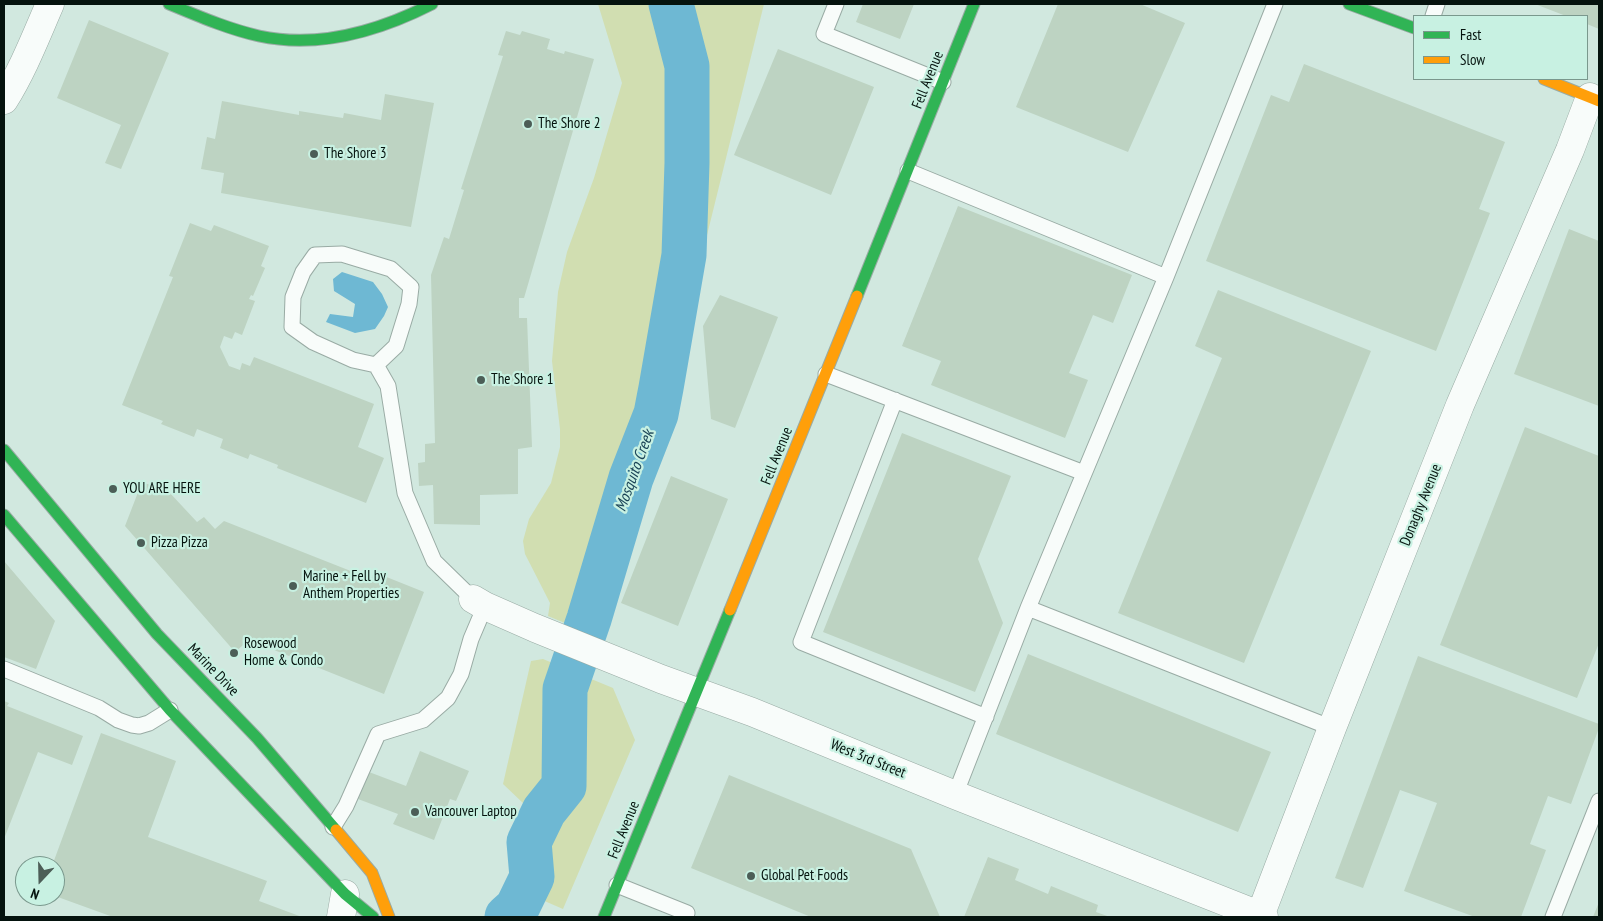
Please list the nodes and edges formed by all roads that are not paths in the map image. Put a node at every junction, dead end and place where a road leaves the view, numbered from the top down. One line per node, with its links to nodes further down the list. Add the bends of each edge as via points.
1 (50, 4): 12 (street)
2 (170, 4): 3 (main road, via 260,37 304,41 360,33)
3 (432, 4)
4 (836, 4): 10 (lane, via 824,34)
5 (974, 4): 10 (main road, Fell Avenue)
6 (1275, 4): 14 (lane)
7 (1349, 4): 8 (main road)
8 (1413, 28)
9 (1547, 80): 11 (main road)
10 (943, 82): 13 (main road, Fell Avenue)
11 (1595, 99): 27 (street, Donaghy Avenue, via 1460,405)
12 (4, 100)
13 (908, 172): 14 (lane); 16 (main road, Fell Avenue)
14 (1166, 277): 19 (lane)
15 (376, 365): 15 (lane, via 396,346 411,286 391,269 342,254 315,255 303,272 293,297 292,327 312,342 353,360); 21 (lane, via 388,386 405,493 434,561)
16 (826, 374): 17 (lane); 24 (main road, Fell Avenue)
17 (895, 400): 19 (lane); 26 (lane, via 801,642)
18 (4, 450): 30 (main road, Marine Drive, via 157,634 257,738)
19 (1084, 473): 22 (lane)
20 (4, 515): 25 (main road)
21 (479, 603): 24 (street, West 3rd Street, via 551,635); 30 (lane, via 461,674 448,698 423,720 378,734 346,806)
22 (1028, 608): 26 (lane); 27 (lane)
23 (4, 668): 25 (lane, via 99,708 132,726 149,723)
24 (697, 691): 28 (street, West 3rd Street); 31 (main road, Fell Avenue)
25 (170, 710): 32 (main road)
26 (986, 717): 28 (lane)
27 (1332, 728): 34 (street, Donaghy Avenue)
28 (956, 795): 34 (street, West 3rd Street)
29 (1599, 801): 38 (lane)
30 (333, 827): 36 (main road, Marine Drive, via 372,873)
31 (617, 885): 33 (lane); 37 (main road, Fell Avenue)
32 (343, 905): 35 (main road)
33 (687, 913)
34 (1262, 916)
35 (372, 917)
36 (389, 917)
37 (604, 917)
38 (1552, 917)

